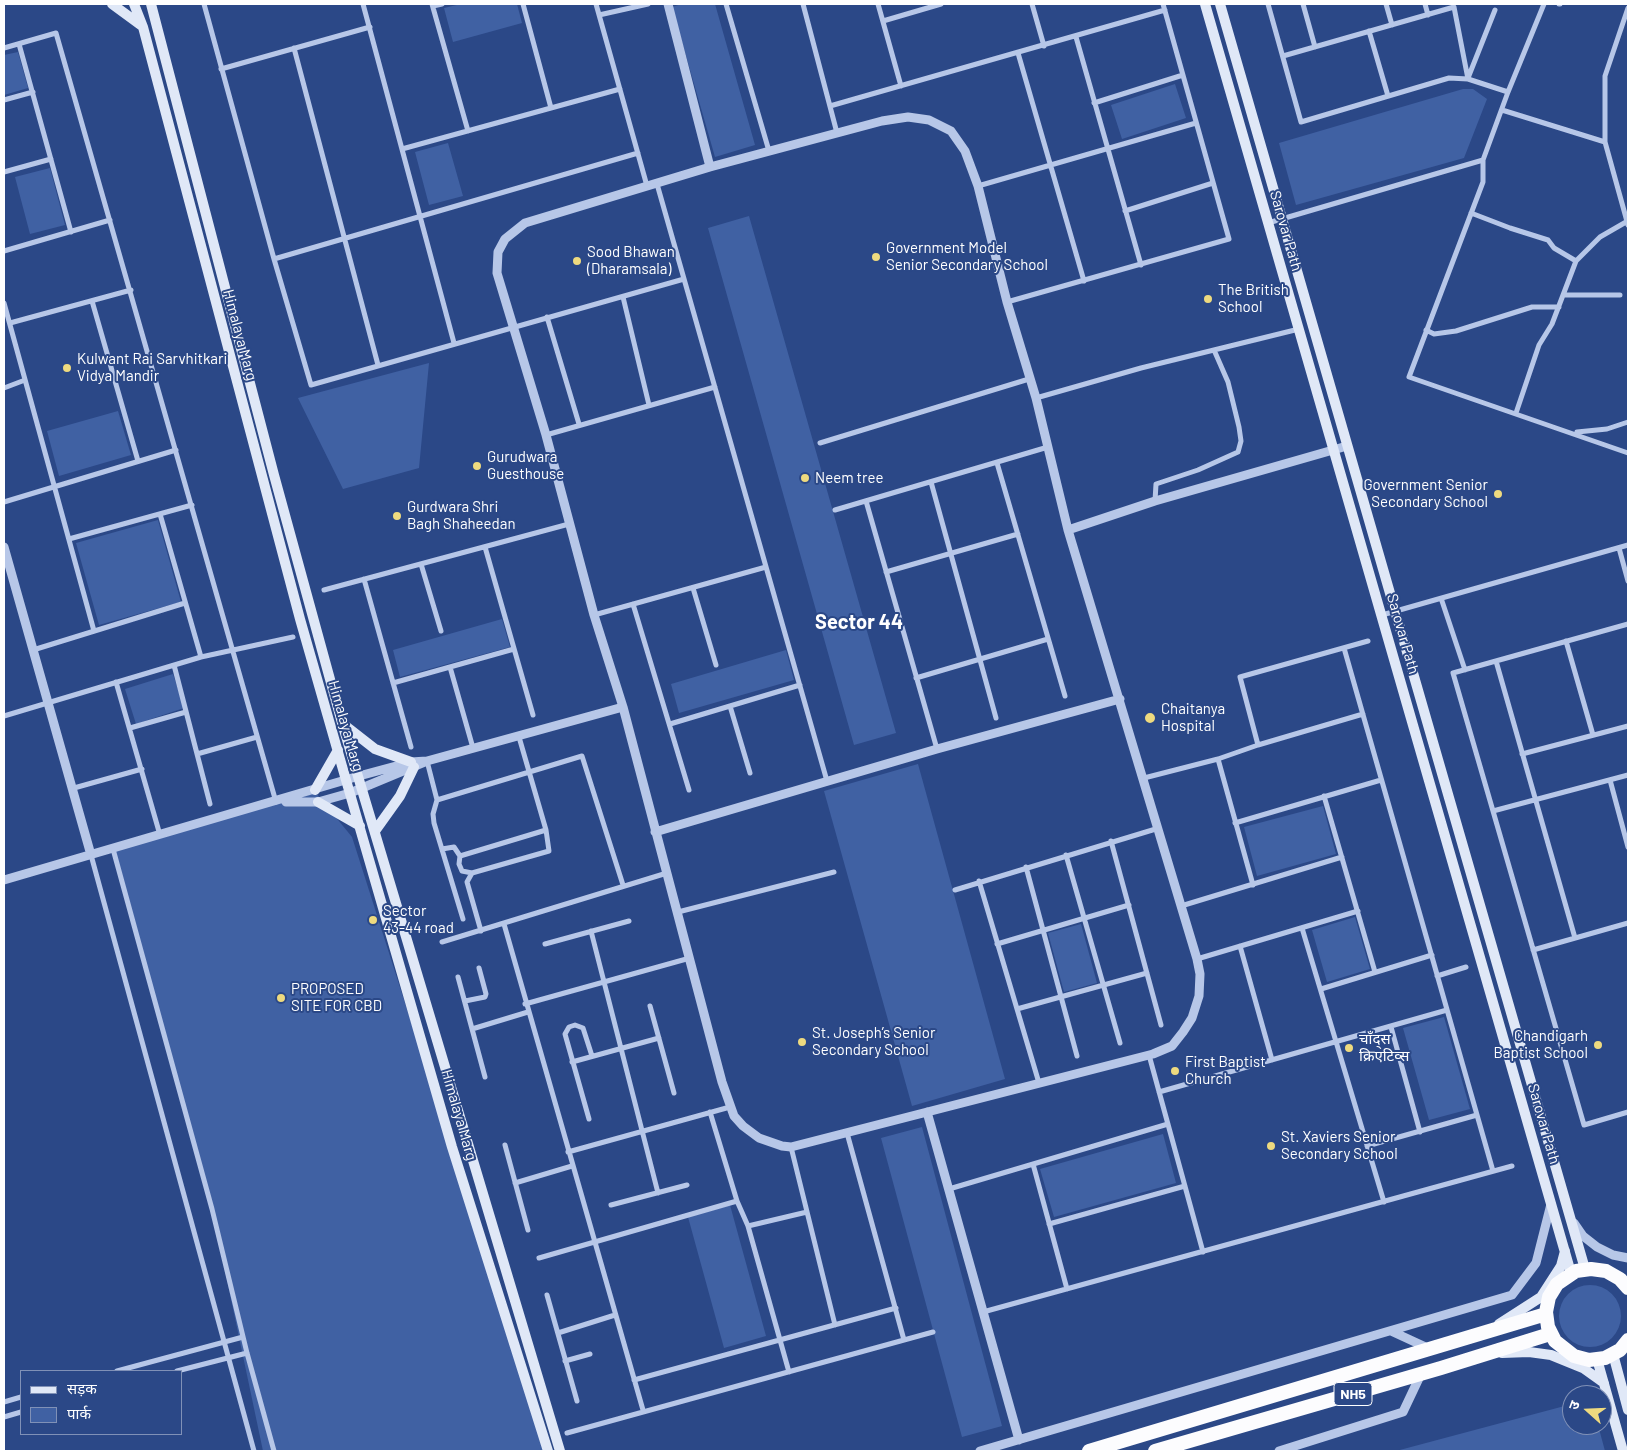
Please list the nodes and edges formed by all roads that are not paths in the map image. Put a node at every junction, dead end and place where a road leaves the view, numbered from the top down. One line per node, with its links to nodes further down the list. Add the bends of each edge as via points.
1 (112, 4): 32 (main road)
2 (134, 4): 32 (main road, Himalaya Marg)
3 (152, 4): 185 (main road, Himalaya Marg)
4 (204, 4): 43 (street)
5 (363, 4): 33 (street)
6 (442, 4): 24 (street)
7 (523, 4): 54 (street)
8 (596, 4): 28 (street)
9 (648, 4): 28 (street)
10 (668, 4): 67 (street)
11 (726, 4): 62 (street)
12 (803, 4): 53 (street)
13 (878, 4): 30 (street)
14 (941, 4): 30 (street)
15 (1032, 4): 37 (street)
16 (1163, 4): 26 (street)
17 (1205, 4): 78 (main road, Sarovar Path)
18 (1220, 4): 76 (main road, Sarovar Path)
19 (1268, 4): 42 (street)
20 (1303, 4): 38 (street)
21 (1386, 4): 31 (street)
22 (1425, 4): 29 (street)
23 (1544, 4): 49 (street)
24 (433, 5): 57 (street)
25 (1628, 8): 59 (street, via 1605,76)
26 (1165, 10): 35 (street); 44 (street)
27 (1495, 10): 45 (street)
28 (599, 15): 47 (street)
29 (1428, 15): 31 (street); 45 (street, via 1456,9)
30 (883, 21): 46 (street)
31 (1392, 25): 34 (street)
32 (143, 27): 196 (main road, Himalaya Marg)
33 (370, 27): 40 (street); 60 (street)
34 (1370, 31): 38 (street); 50 (street)
35 (1076, 37): 37 (street); 52 (street)
36 (19, 44): 39 (street); 48 (street); 77 (street, via 56,33)
37 (1044, 46): 41 (street)
38 (1315, 47): 42 (street)
39 (4, 48)
40 (294, 48): 43 (street); 81 (street)
41 (1018, 54): 46 (street); 66 (street)
42 (1283, 56): 50 (street, via 1301,122)
43 (221, 69): 83 (street)
44 (1183, 75): 52 (street); 56 (street)
45 (1468, 79): 49 (street); 50 (street, via 1449,78)
46 (901, 86): 53 (street)
47 (620, 89): 54 (street); 63 (street)
48 (32, 92): 51 (street); 64 (street)
49 (1508, 92): 55 (street)
50 (1388, 96)
51 (4, 100)
52 (1094, 103): 61 (street)
53 (830, 106): 58 (street)
54 (551, 108): 57 (street)
55 (1502, 110): 59 (street); 65 (street)
56 (1196, 123): 61 (street); 69 (street)
57 (468, 131): 60 (street)
58 (837, 133): 62 (street); 72 (street, via 908,117 929,120 951,132 965,151)
59 (1605, 142): 79 (street)
60 (402, 149): 75 (street)
61 (1108, 150): 66 (street); 73 (street)
62 (769, 152): 67 (street)
63 (638, 153): 71 (street); 75 (street)
64 (51, 159): 68 (street); 80 (street)
65 (1484, 160): 74 (street, via 1483,182); 76 (street)
66 (1051, 166): 72 (street); 87 (street)
67 (710, 167): 70 (street)
68 (4, 172)
69 (1213, 183): 73 (street); 85 (street, via 1229,239)
70 (657, 184): 71 (street); 86 (street)
71 (647, 186): 98 (street, via 525,223 505,239 498,252 497,272)
72 (978, 186): 93 (street)
73 (1125, 211): 85 (street)
74 (1471, 213): 84 (street, via 1548,240 1554,248); 100 (street)
75 (420, 217): 81 (street); 101 (street)
76 (1282, 219): 78 (street); 116 (main road, Sarovar Path)
77 (110, 220): 80 (street); 88 (street)
78 (1268, 223): 99 (main road, Sarovar Path)
79 (1627, 224): 84 (street, via 1600,237)
80 (71, 232): 82 (street)
81 (345, 239): 83 (street); 103 (street)
82 (4, 251)
83 (274, 260): 103 (street, via 311,385)
84 (1576, 261): 89 (street)
85 (1141, 265): 87 (street)
86 (684, 279): 91 (street); 106 (street)
87 (1084, 281): 93 (street)
88 (130, 290): 92 (street); 118 (street)
89 (1564, 295): 90 (street); 95 (street)
90 (1620, 295)
91 (623, 297): 96 (street); 109 (street)
92 (92, 301): 97 (street); 121 (street)
93 (1007, 302): 104 (street)
94 (4, 303): 97 (street)
95 (1559, 307): 100 (street, via 1532,307 1456,331 1434,334); 110 (street, via 1539,345)
96 (547, 317): 98 (street); 112 (street)
97 (10, 324): 105 (street)
98 (514, 326): 101 (street); 114 (street)
99 (1299, 329): 102 (street); 119 (main road, Sarovar Path)
100 (1426, 330): 110 (street, via 1409,377)
101 (454, 343): 103 (street)
102 (1214, 350): 108 (street); 126 (street, via 1228,382 1239,427 1242,441 1238,452 1156,484)
103 (378, 365)
104 (1029, 379): 108 (street); 115 (street)
105 (25, 380): 107 (street); 124 (street)
106 (714, 387): 109 (street); 141 (street)
107 (4, 388)
108 (1036, 398): 117 (street)
109 (649, 405): 112 (street)
110 (1516, 413): 113 (street)
111 (1628, 422): 113 (street, via 1607,429)
112 (579, 424): 114 (street)
113 (1574, 432): 120 (street)
114 (546, 435): 131 (street)
115 (820, 443)
116 (1347, 446): 119 (street); 150 (main road, Sarovar Path)
117 (1048, 448): 122 (street); 132 (street)
118 (176, 450): 121 (street); 128 (street)
119 (1334, 450): 126 (street); 152 (main road, Sarovar Path)
120 (1628, 453)
121 (138, 461): 124 (street)
122 (997, 463): 123 (street); 133 (street)
123 (931, 482): 125 (street); 139 (street)
124 (54, 486): 127 (street); 134 (street)
125 (866, 501): 129 (street); 142 (street)
126 (1156, 501): 132 (street)
127 (4, 502)
128 (192, 505): 130 (street); 163 (street)
129 (835, 510)
130 (160, 514): 134 (street); 148 (street)
131 (569, 524): 137 (street); 151 (street)
132 (1068, 530): 176 (street)
133 (1018, 534): 139 (street); 157 (street)
134 (69, 539): 154 (street)
135 (1628, 545): 138 (street)
136 (4, 547): 162 (street)
137 (485, 547): 140 (street); 161 (street)
138 (1619, 548): 144 (street); 147 (street)
139 (951, 553): 142 (street); 165 (street)
140 (421, 564): 143 (street); 155 (street)
141 (766, 567): 145 (street); 174 (street)
142 (886, 572): 171 (street)
143 (364, 580): 146 (street); 173 (street)
144 (1628, 581)
145 (693, 588): 149 (street); 168 (street)
146 (324, 590)
147 (1441, 598): 150 (street); 170 (street)
148 (185, 603): 154 (street); 164 (street)
149 (634, 604): 151 (street); 186 (street)
150 (1395, 612): 152 (street); 330 (main road, Sarovar Path)
151 (594, 615): 179 (street)
152 (1382, 615): 327 (main road, Sarovar Path)
153 (1628, 624): 159 (street)
154 (94, 630): 162 (street)
155 (441, 631)
156 (293, 637): 163 (street)
157 (1048, 639): 165 (street); 175 (street)
158 (1368, 641): 160 (street)
159 (1566, 641): 166 (street); 189 (street)
160 (1344, 648): 181 (street); 192 (street, via 1240,677)
161 (514, 649): 169 (street); 182 (street)
162 (33, 650): 177 (street)
163 (232, 650): 164 (street); 190 (street)
164 (201, 657): 167 (street)
165 (980, 659): 171 (street); 184 (street)
166 (1496, 661): 170 (street); 198 (street)
167 (174, 665): 172 (street); 180 (street)
168 (716, 665)
169 (450, 667): 173 (street); 194 (street)
170 (1465, 670): 223 (street, via 1453,673)
171 (916, 678): 195 (street)
172 (116, 682): 177 (street); 188 (street)
173 (393, 683): 193 (street)
174 (800, 685): 178 (street); 211 (street)
175 (1065, 696)
176 (1120, 699): 195 (street); 207 (street)
177 (48, 702): 183 (street); 212 (street)
178 (730, 706): 186 (street); 204 (street)
179 (623, 707): 191 (street); 229 (street)
180 (186, 712): 188 (street); 197 (street)
181 (1363, 714): 192 (street); 209 (street)
182 (533, 715)
183 (4, 716)
184 (996, 718)
185 (342, 723): 201 (main road, via 375,749); 206 (main road, Himalaya Marg)
186 (670, 724): 215 (street)
187 (1628, 726): 189 (street)
188 (130, 728): 202 (street)
189 (1593, 735): 198 (street)
190 (257, 737): 197 (street); 220 (street)
191 (519, 737): 194 (street); 203 (street)
192 (1258, 745): 199 (street)
193 (411, 747)
194 (473, 748): 200 (street)
195 (937, 749): 211 (street)
196 (338, 750): 208 (main road, Himalaya Marg); 214 (main road)
197 (197, 754): 222 (street)
198 (1522, 754): 219 (street)
199 (1218, 759): 207 (street); 224 (street)
200 (427, 761): 201 (street); 218 (street)
201 (413, 764): 206 (street); 213 (street); 228 (main road, via 400,796)
202 (142, 768): 212 (street); 230 (street)
203 (531, 772): 218 (street); 227 (street); 245 (street, via 582,756)
204 (750, 773)
205 (1628, 775): 210 (street)
206 (359, 776): 208 (street); 213 (main road, Himalaya Marg)
207 (1144, 778): 226 (street)
208 (346, 780): 214 (street); 216 (main road, Himalaya Marg)
209 (1381, 780): 217 (street); 267 (street)
210 (1610, 780): 219 (street); 232 (street)
211 (827, 781): 229 (street)
212 (74, 788): 236 (street)
213 (362, 788): 216 (street); 228 (main road, Himalaya Marg)
214 (315, 790): 220 (street)
215 (689, 790)
216 (350, 793): 221 (street); 225 (main road, Himalaya Marg)
217 (1324, 796): 224 (street); 238 (street)
218 (437, 800): 234 (street, via 433,814)
219 (1536, 800): 223 (street); 261 (street)
220 (276, 802): 221 (street); 230 (street)
221 (318, 802): 225 (main road)
222 (210, 804)
223 (1493, 811): 266 (street)
224 (1235, 823): 246 (street)
225 (360, 826): 384 (main road, Himalaya Marg, via 452,1147)
226 (1159, 828): 231 (street); 249 (street)
227 (546, 830): 237 (street); 241 (street, via 549,851)
228 (375, 831): 385 (main road, Himalaya Marg)
229 (654, 832): 242 (street)
230 (160, 835): 233 (street)
231 (1111, 841): 235 (street); 248 (street)
232 (1628, 847)
233 (113, 849): 236 (street); 354 (street, via 212,1209)
234 (442, 849): 237 (street, via 454,847); 253 (street)
235 (1066, 854): 239 (street); 252 (street)
236 (91, 855): 243 (street); 358 (street)
237 (460, 856): 241 (street, via 462,871)
238 (1342, 857): 246 (street); 250 (street)
239 (1026, 867): 244 (street); 258 (street)
240 (834, 872): 251 (street)
241 (472, 873): 259 (street, via 467,882)
242 (667, 873): 245 (street); 251 (street)
243 (4, 880)
244 (979, 881): 247 (street); 264 (street)
245 (623, 885): 256 (street)
246 (1253, 885): 249 (street)
247 (955, 890)
248 (1129, 905): 252 (street); 273 (street)
249 (1182, 906): 269 (street)
250 (1358, 911): 257 (street); 272 (street)
251 (678, 912): 268 (street)
252 (1084, 918): 258 (street); 277 (street)
253 (463, 919)
254 (629, 921): 260 (street)
255 (1628, 923): 261 (street)
256 (504, 924): 259 (street); 281 (street)
257 (1302, 928): 265 (street); 278 (street)
258 (1042, 930): 264 (street); 279 (street)
259 (482, 931): 262 (street)
260 (590, 931): 263 (street); 276 (street)
261 (1575, 938): 266 (street)
262 (442, 942)
263 (545, 944)
264 (997, 944): 283 (street)
265 (1240, 946): 269 (street); 296 (street)
266 (1533, 950): 305 (street, via 1584,1125)
267 (1432, 955): 272 (street); 275 (street)
268 (690, 958): 276 (street); 302 (street)
269 (1197, 958): 293 (street, via 1199,996 1192,1018 1172,1046)
270 (1466, 967): 275 (street)
271 (479, 968): 280 (street, via 486,994)
272 (1375, 972): 278 (street)
273 (1147, 974): 277 (street); 286 (street)
274 (458, 976): 280 (street)
275 (1438, 976): 284 (street)
276 (604, 983): 281 (street); 292 (street)
277 (1103, 985): 279 (street); 291 (street)
278 (1321, 989): 290 (street)
279 (1060, 997): 283 (street); 295 (street)
280 (465, 1001): 288 (street)
281 (525, 1004): 285 (street)
282 (650, 1006): 289 (street)
283 (1016, 1009): 299 (street)
284 (1447, 1010): 287 (street); 306 (street)
285 (528, 1012): 288 (street); 315 (street)
286 (1161, 1025)
287 (1391, 1026): 290 (street); 310 (street)
288 (472, 1029): 298 (street)
289 (659, 1038): 292 (street); 301 (street)
290 (1336, 1042): 296 (street); 313 (street)
291 (1120, 1043)
292 (620, 1049): 294 (street); 309 (street)
293 (1149, 1055): 299 (street); 300 (street)
294 (592, 1056): 297 (street); 297 (street, via 583,1028 575,1025 569,1027 565,1034)
295 (1077, 1056)
296 (1272, 1060): 300 (street)
297 (572, 1062): 307 (street)
298 (485, 1077)
299 (1039, 1083): 304 (street)
300 (1159, 1092): 308 (street)
301 (674, 1093)
302 (730, 1106): 303 (street); 314 (street, via 743,1126 759,1138)
303 (710, 1112): 309 (street); 325 (street)
304 (927, 1112): 311 (street); 323 (street)
305 (1628, 1112)
306 (1477, 1115): 310 (street); 319 (street)
307 (589, 1119)
308 (1168, 1124): 316 (street); 322 (street)
309 (642, 1131): 315 (street); 324 (street)
310 (1420, 1132): 313 (street)
311 (847, 1133): 314 (street); 344 (street)
312 (505, 1145): 320 (street)
313 (1367, 1146): 326 (street)
314 (791, 1147): 329 (street)
315 (568, 1152): 317 (street)
316 (1033, 1164): 323 (street); 331 (street)
317 (572, 1166): 320 (street); 334 (street)
318 (1512, 1166): 319 (street)
319 (1493, 1171): 326 (street)
320 (515, 1184): 333 (street)
321 (687, 1185): 324 (street)
322 (1185, 1186): 331 (street); 336 (street)
323 (949, 1189): 345 (street)
324 (658, 1193): 328 (street)
325 (737, 1200): 332 (street); 334 (street)
326 (1384, 1202): 336 (street)
327 (1551, 1203): 335 (main road, Sarovar Path); 349 (street, via 1536,1263 1512,1295)
328 (611, 1205)
329 (807, 1212): 332 (street); 348 (street)
330 (1569, 1214): 338 (street, via 1590,1242 1613,1255); 339 (main road, Sarovar Path)
331 (1049, 1224): 342 (street)
332 (748, 1226): 355 (street)
333 (528, 1230)
334 (594, 1243): 337 (street); 347 (street)
335 (1565, 1250): 340 (main road, Sarovar Path); 352 (main road, via 1561,1266 1541,1297)
336 (1204, 1252): 342 (street)
337 (539, 1258)
338 (1628, 1258)
339 (1586, 1269): 340 (highway); 341 (highway, via 1613,1274)
340 (1572, 1274): 346 (highway, via 1553,1290)
341 (1628, 1288)
342 (1067, 1289): 345 (street)
343 (547, 1295): 351 (street)
344 (896, 1308): 348 (street); 356 (street)
345 (983, 1312): 381 (street)
346 (1546, 1314): 352 (highway, NH5); 353 (highway)
347 (615, 1315): 351 (street); 371 (street)
348 (835, 1325): 355 (street)
349 (1391, 1331): 359 (street); 381 (street)
350 (933, 1332): 356 (street)
351 (558, 1333): 366 (street)
352 (1482, 1333): 359 (highway, NH5)
353 (1550, 1334): 360 (highway, NH5); 365 (highway, via 1566,1352 1581,1359)
354 (243, 1337): 358 (street); 361 (street)
355 (780, 1340): 369 (street); 371 (street)
356 (904, 1340): 369 (street)
357 (1628, 1340): 363 (highway)
358 (225, 1342): 364 (street); 367 (street)
359 (1430, 1349): 387 (highway, NH5)
360 (1488, 1353): 370 (highway, NH5); 372 (main road, via 1551,1355 1584,1368)
361 (247, 1354): 364 (street); 383 (street)
362 (590, 1354): 366 (street)
363 (1613, 1354): 365 (highway); 377 (main road)
364 (229, 1358): 368 (street); 382 (street)
365 (1597, 1359): 372 (main road)
366 (565, 1360): 374 (street)
367 (121, 1370)
368 (181, 1370)
369 (789, 1372): 376 (street)
370 (1421, 1374): 388 (highway, NH5); 389 (street, via 1403,1412)
371 (634, 1380): 376 (street)
372 (1604, 1383): 390 (main road)
373 (20, 1397): 375 (street)
374 (576, 1401)
375 (4, 1402)
376 (643, 1410): 380 (street)
377 (1628, 1410)
378 (20, 1412): 379 (street)
379 (4, 1417)
380 (567, 1432)
381 (1019, 1440): 386 (street)
382 (254, 1451)
383 (274, 1451)
384 (548, 1451)
385 (560, 1451)
386 (980, 1451)
387 (1089, 1451)
388 (1155, 1451)
389 (1279, 1451)
390 (1623, 1451)

